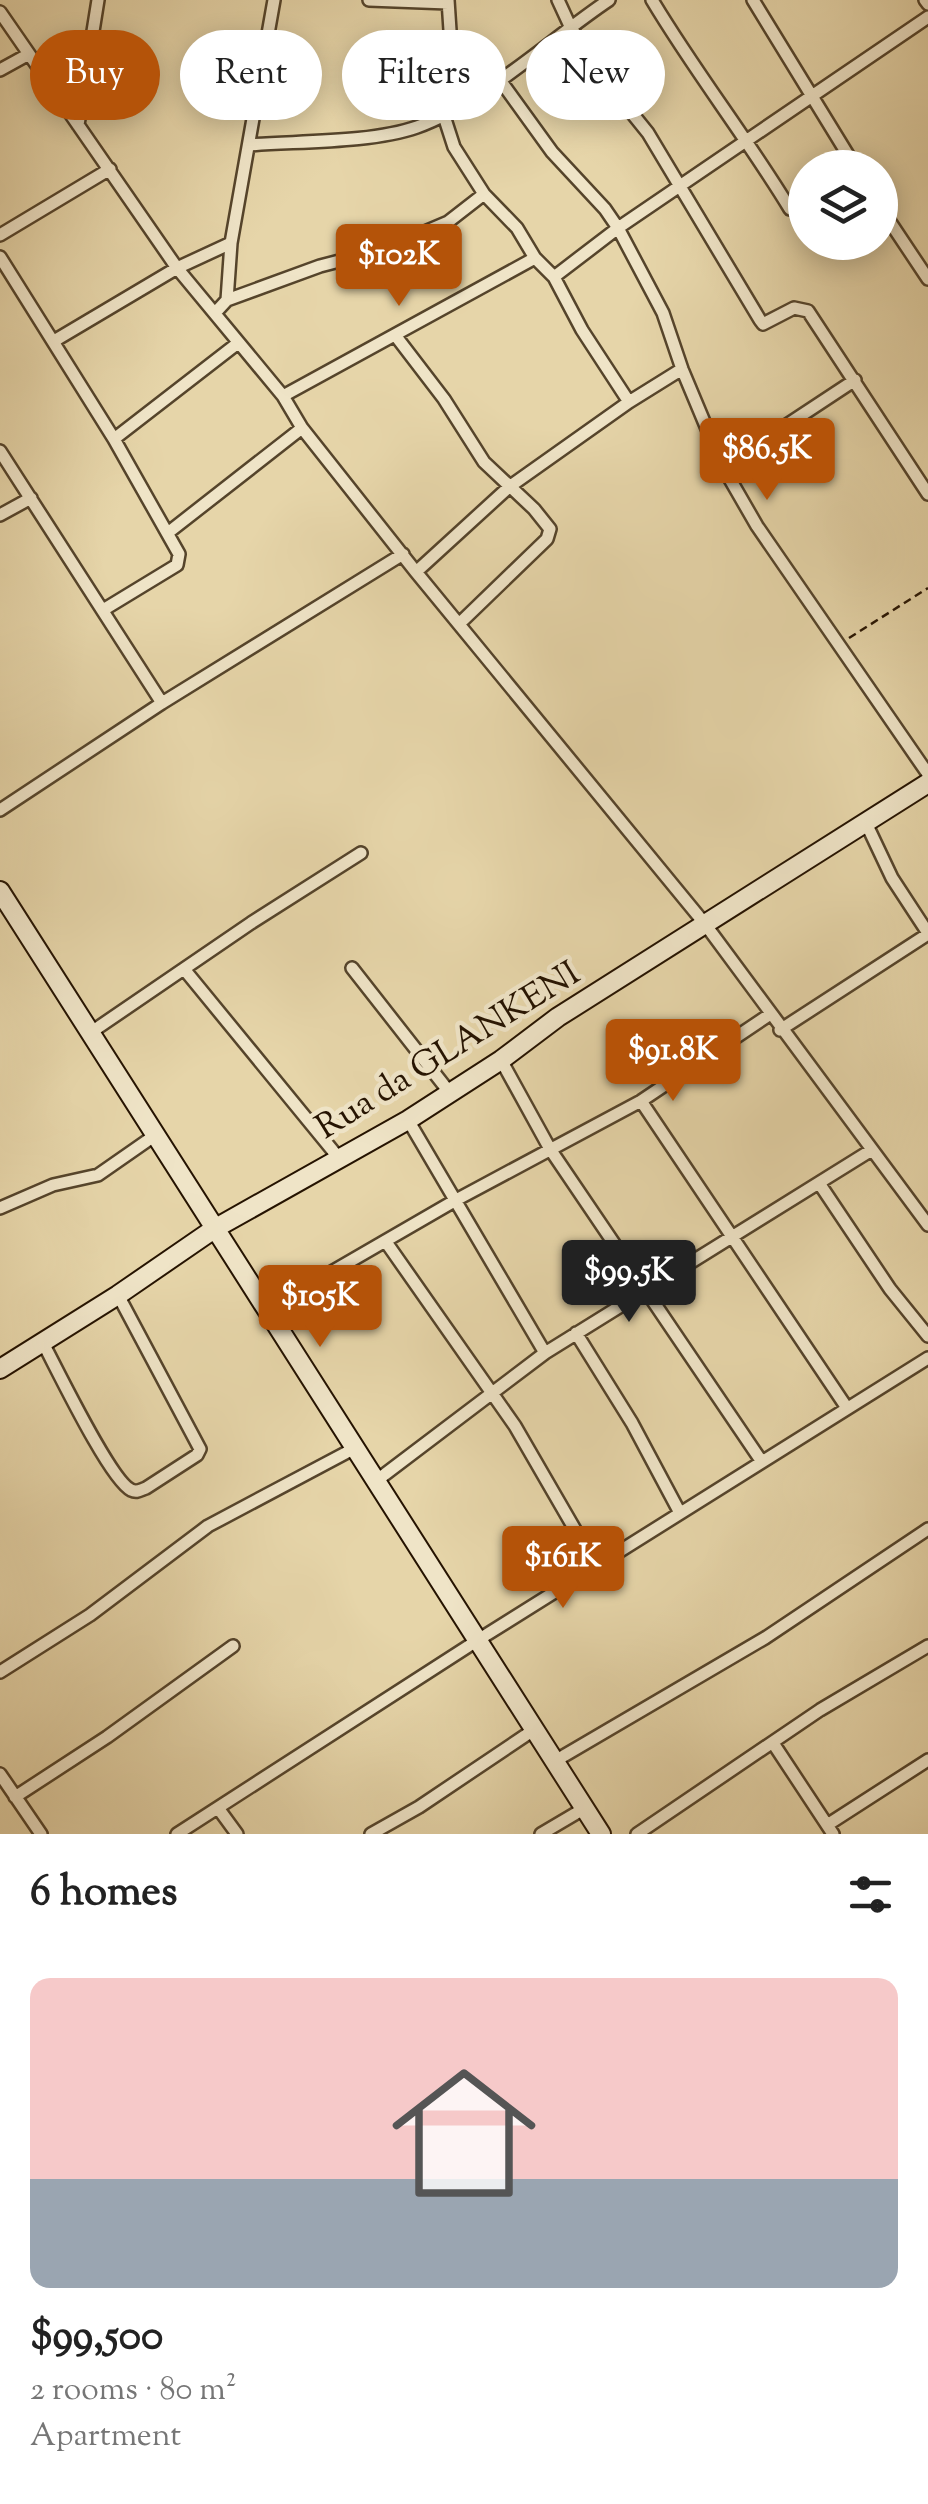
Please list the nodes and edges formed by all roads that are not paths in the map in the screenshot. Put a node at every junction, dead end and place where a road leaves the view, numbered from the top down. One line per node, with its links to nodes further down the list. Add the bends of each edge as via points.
1 (98, 0): 20 (street)
2 (274, 0): 22 (street)
3 (368, 0): 8 (street)
4 (558, 0): 11 (street)
5 (610, 0): 11 (street)
6 (652, 0): 21 (street)
7 (753, 0): 17 (street)
8 (448, 2): 12 (street)
9 (0, 12): 13 (street)
10 (928, 16): 17 (street)
11 (570, 26): 15 (street); 25 (street)
12 (450, 30)
13 (29, 54): 14 (street); 20 (street)
14 (0, 70)
15 (506, 75)
16 (506, 88): 28 (street)
17 (814, 95): 21 (street); 23 (street)
18 (433, 120): 22 (street, via 400,132)
19 (445, 120): 26 (street)
20 (78, 125): 24 (street)
21 (748, 140): 25 (street); 27 (street)
22 (249, 145): 31 (street)
23 (846, 150)
24 (110, 169): 30 (street); 34 (street)
25 (679, 188): 28 (street); 43 (street, via 762,324 794,308 808,311)
26 (484, 194): 33 (street); 37 (street, via 448,222 382,250)
27 (788, 206)
28 (618, 228): 35 (street); 42 (street, via 663,313)
29 (898, 234): 36 (street)
30 (0, 235)
31 (231, 244): 34 (street); 37 (street)
32 (0, 257): 40 (street)
33 (535, 258): 35 (street); 39 (street)
34 (177, 268): 38 (street); 40 (street)
35 (554, 277): 45 (street)
36 (928, 279)
37 (227, 300): 38 (street)
38 (215, 313): 41 (street)
39 (395, 335): 44 (street); 50 (street)
40 (54, 341): 47 (street)
41 (238, 342): 44 (street); 47 (street)
42 (682, 369): 45 (street); 49 (street)
43 (856, 380): 49 (street); 51 (street)
44 (282, 396): 46 (street)
45 (629, 402): 50 (street)
46 (302, 428): 54 (street); 55 (street)
47 (114, 439): 54 (street)
48 (0, 452): 52 (street)
49 (723, 467): 60 (street)
50 (509, 487): 56 (street); 58 (street, via 550,528 550,536)
51 (928, 494)
52 (31, 498): 53 (street); 57 (street)
53 (0, 514)
54 (169, 532): 57 (street, via 180,554 177,565)
55 (403, 554): 56 (street); 59 (street)
56 (416, 572): 58 (street)
57 (103, 610): 59 (street)
58 (459, 624): 66 (street)
59 (162, 703): 62 (street)
60 (928, 774)
61 (928, 783): 63 (street, Rua da GLANKENI)
62 (0, 810)
63 (866, 823): 66 (street, Rua da GLANKENI); 67 (street)
64 (361, 853): 69 (street)
65 (0, 891): 72 (street)
66 (705, 924): 70 (street); 73 (street, Rua da GLANKENI)
67 (928, 934): 71 (street)
68 (352, 968): 74 (street)
69 (184, 969): 72 (street); 80 (street)
70 (770, 1015): 71 (street); 75 (street)
71 (780, 1030): 79 (street)
72 (90, 1033): 77 (street)
73 (502, 1060): 74 (street, Rua da GLANKENI); 78 (street)
74 (450, 1093): 76 (street, Rua da GLANKENI)
75 (640, 1101): 78 (street); 86 (street)
76 (408, 1120): 80 (street, Rua da GLANKENI); 82 (street)
77 (154, 1136): 83 (street, via 98,1175 53,1184); 85 (street)
78 (550, 1148): 82 (street); 88 (street)
79 (870, 1151): 81 (street); 84 (street)
80 (338, 1156): 85 (street, Rua da GLANKENI)
81 (819, 1182): 86 (street); 92 (street)
82 (456, 1200): 87 (street); 94 (street)
83 (0, 1208)
84 (928, 1225)
85 (214, 1230): 89 (street, Rua da GLANKENI); 90 (street)
86 (732, 1236): 88 (street); 98 (street)
87 (386, 1242): 90 (street); 97 (street)
88 (646, 1290): 91 (street); 100 (street)
89 (118, 1296): 93 (street, Rua da GLANKENI); 93 (street, via 200,1449 146,1488 129,1489 119,1477)
90 (266, 1310): 99 (street)
91 (576, 1333): 94 (street); 102 (street)
92 (928, 1336)
93 (42, 1342): 96 (street, Rua da GLANKENI)
94 (544, 1352): 97 (street)
95 (928, 1358): 98 (street)
96 (0, 1369)
97 (492, 1394): 101 (street); 104 (street)
98 (847, 1408): 100 (street)
99 (354, 1448): 101 (street); 108 (street, via 208,1526 90,1615)
100 (762, 1462): 102 (street)
101 (376, 1481): 105 (street)
102 (680, 1513): 104 (street)
103 (928, 1529): 112 (street, via 764,1638)
104 (596, 1566): 105 (street)
105 (478, 1640): 109 (street); 115 (street)
106 (233, 1646): 114 (street)
107 (928, 1646): 110 (street)
108 (0, 1672)
109 (535, 1729): 112 (street); 121 (street)
110 (772, 1743): 117 (street); 124 (street)
111 (928, 1760): 117 (street)
112 (556, 1762): 116 (street)
113 (0, 1774): 114 (street)
114 (15, 1798): 118 (street)
115 (218, 1808): 119 (street); 120 (street)
116 (585, 1808): 122 (street); 123 (street)
117 (830, 1829)
118 (40, 1834)
119 (178, 1834)
120 (237, 1834)
121 (371, 1834)
122 (542, 1834)
123 (602, 1834)
124 (636, 1834)

